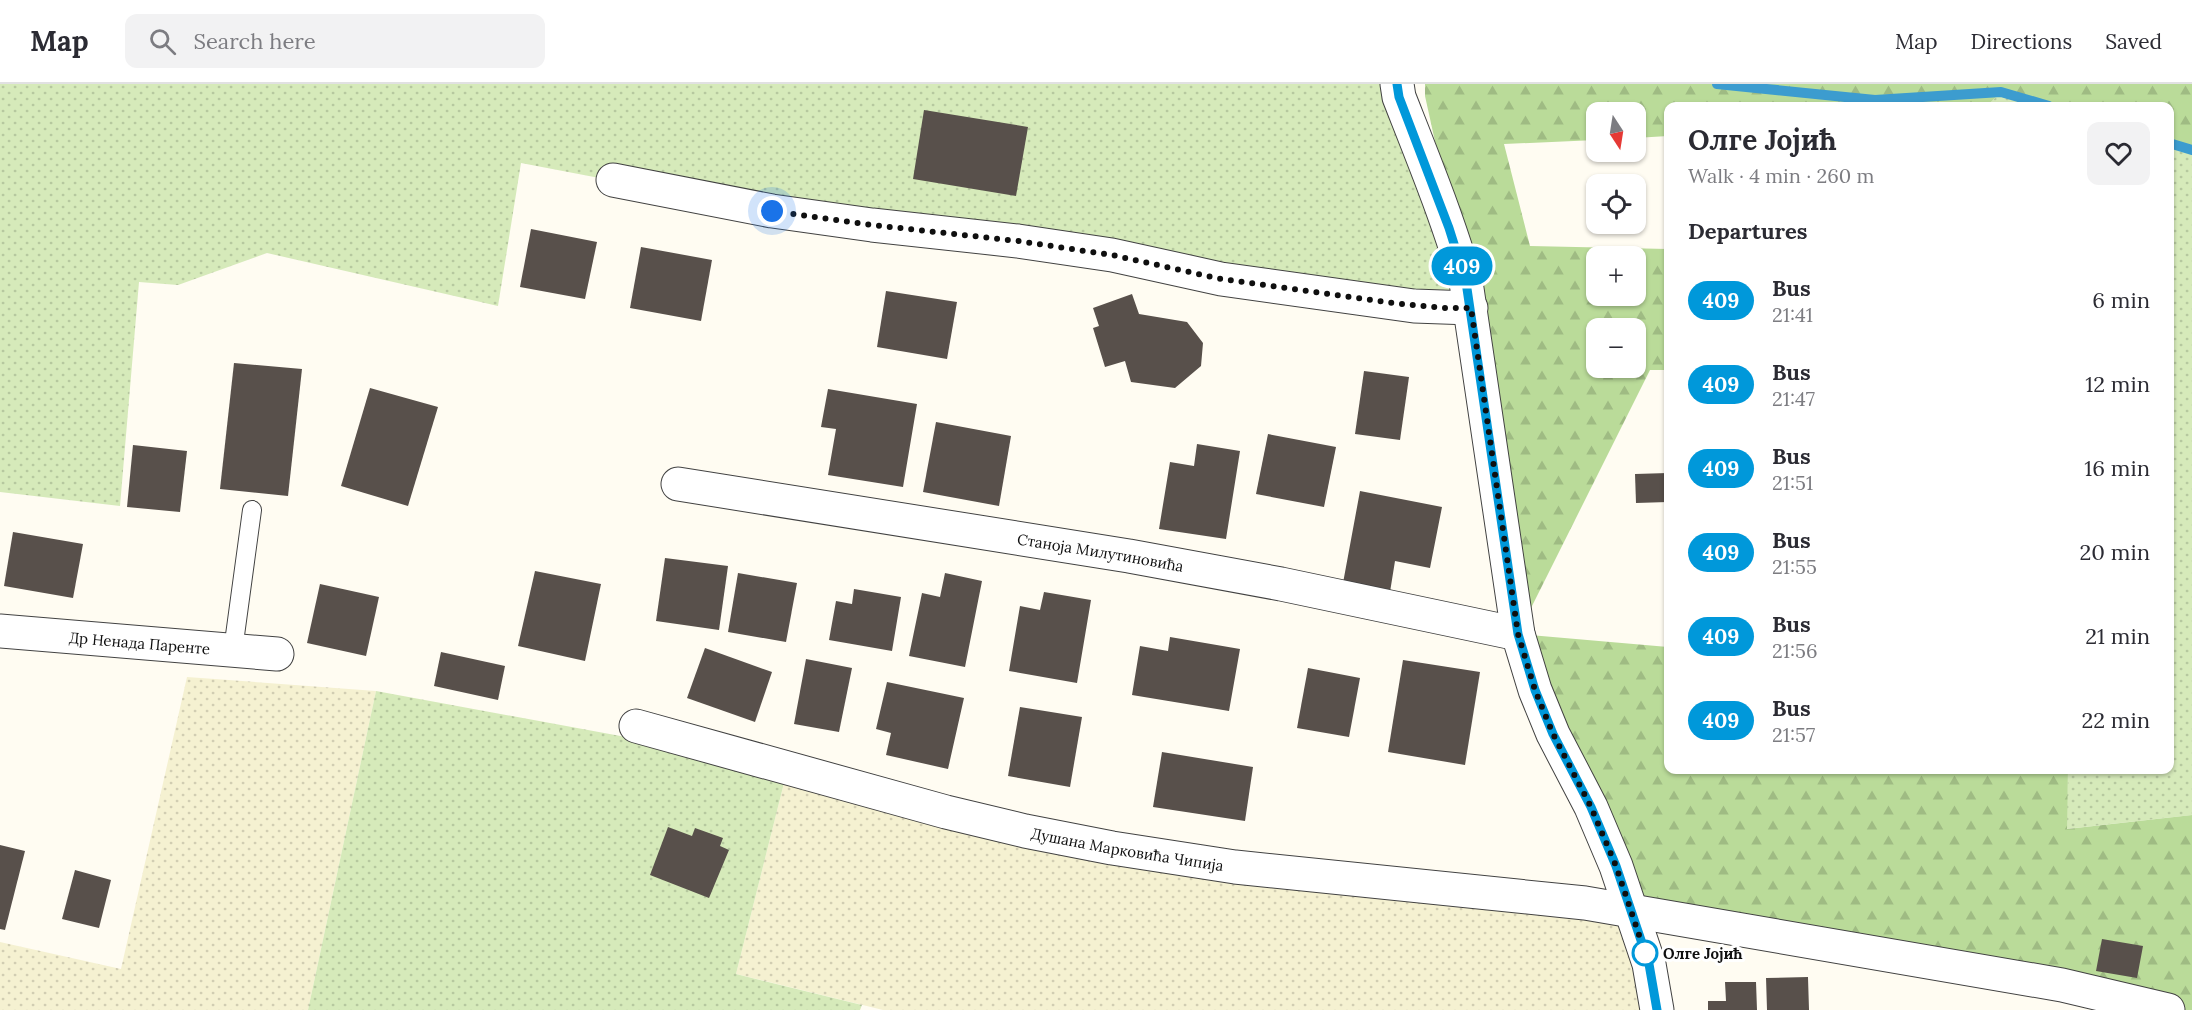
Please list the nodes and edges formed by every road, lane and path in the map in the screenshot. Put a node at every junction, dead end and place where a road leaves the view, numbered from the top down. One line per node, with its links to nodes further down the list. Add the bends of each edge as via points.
1 (1396, 84): 3 (street, via 1457,249)
2 (613, 180): 3 (street, via 772,211 1112,255 1221,279 1414,306)
3 (1471, 308): 7 (street)
4 (678, 484): 7 (street, Станоја Милутиновића, via 1130,556)
5 (252, 510): 8 (lane)
6 (0, 631): 8 (street, Др Ненада Паренте)
7 (1518, 634): 11 (street, via 1553,734 1591,807)
8 (233, 650): 9 (street, Др Ненада Паренте)
9 (277, 654)
10 (636, 726): 11 (street, Душана Марковића Чипија, via 946,812 1112,848 1235,867)
11 (1631, 910): 12 (street, via 1649,964); 13 (street, via 2062,985)
12 (1657, 1010)
13 (2168, 1010)

